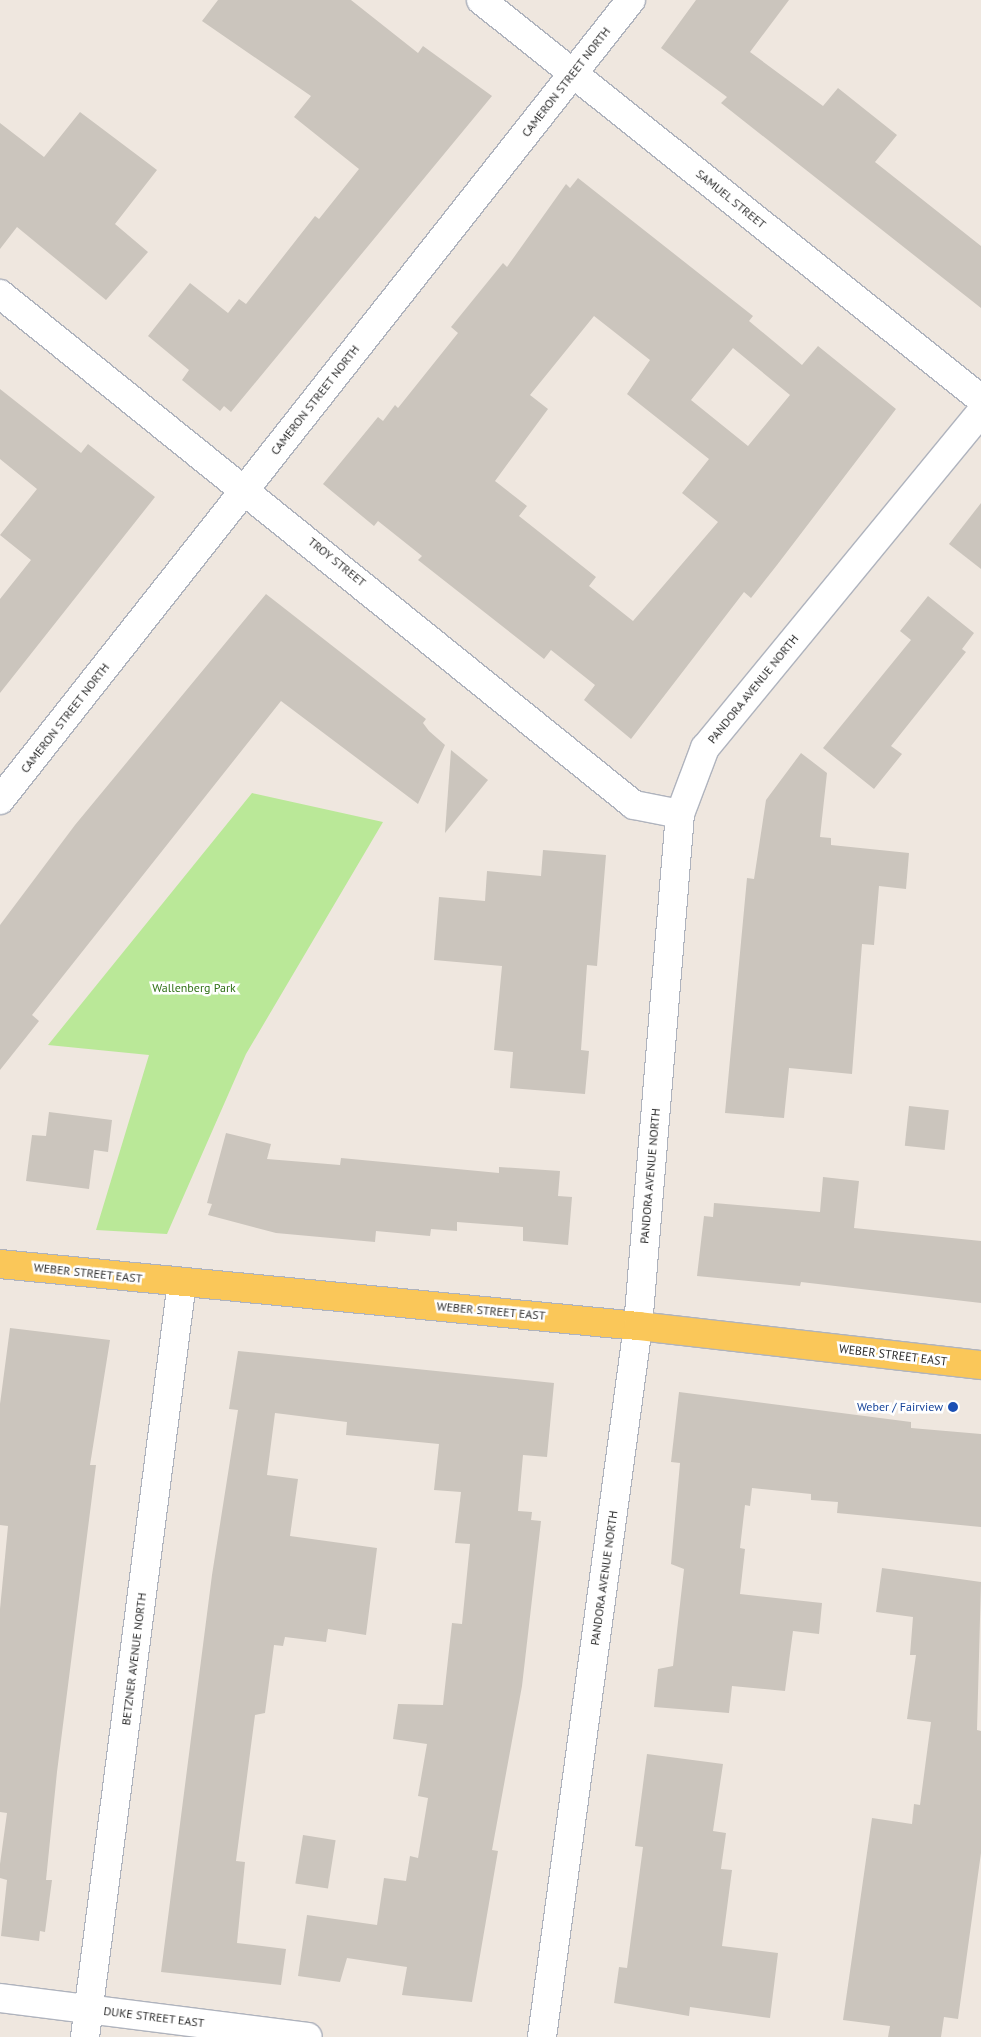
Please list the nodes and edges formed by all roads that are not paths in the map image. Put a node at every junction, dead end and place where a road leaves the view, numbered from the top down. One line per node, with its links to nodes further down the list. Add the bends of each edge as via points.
1 (481, 0): 3 (street, SAMUEL STREET)
2 (631, 0): 3 (street, CAMERON STREET NORTH)
3 (574, 74): 5 (street, SAMUEL STREET); 7 (street, CAMERON STREET NORTH)
4 (0, 294): 7 (street, TROY STREET)
5 (981, 399)
6 (981, 412): 9 (street, PANDORA AVENUE NORTH, via 705,748)
7 (245, 489): 8 (street, CAMERON STREET NORTH); 9 (street, TROY STREET, via 634,805)
8 (0, 800)
9 (680, 814): 12 (street, PANDORA AVENUE NORTH)
10 (0, 1264): 11 (main road, WEBER STREET EAST)
11 (182, 1282): 12 (main road, WEBER STREET EAST); 15 (street, BETZNER AVENUE NORTH)
12 (638, 1326): 13 (main road, WEBER STREET EAST); 18 (street, PANDORA AVENUE NORTH)
13 (981, 1365)
14 (0, 1998): 15 (street, DUKE STREET EAST)
15 (90, 2008): 16 (street, BETZNER AVENUE NORTH); 17 (street, DUKE STREET EAST)
16 (85, 2037)
17 (308, 2037)
18 (542, 2037)

